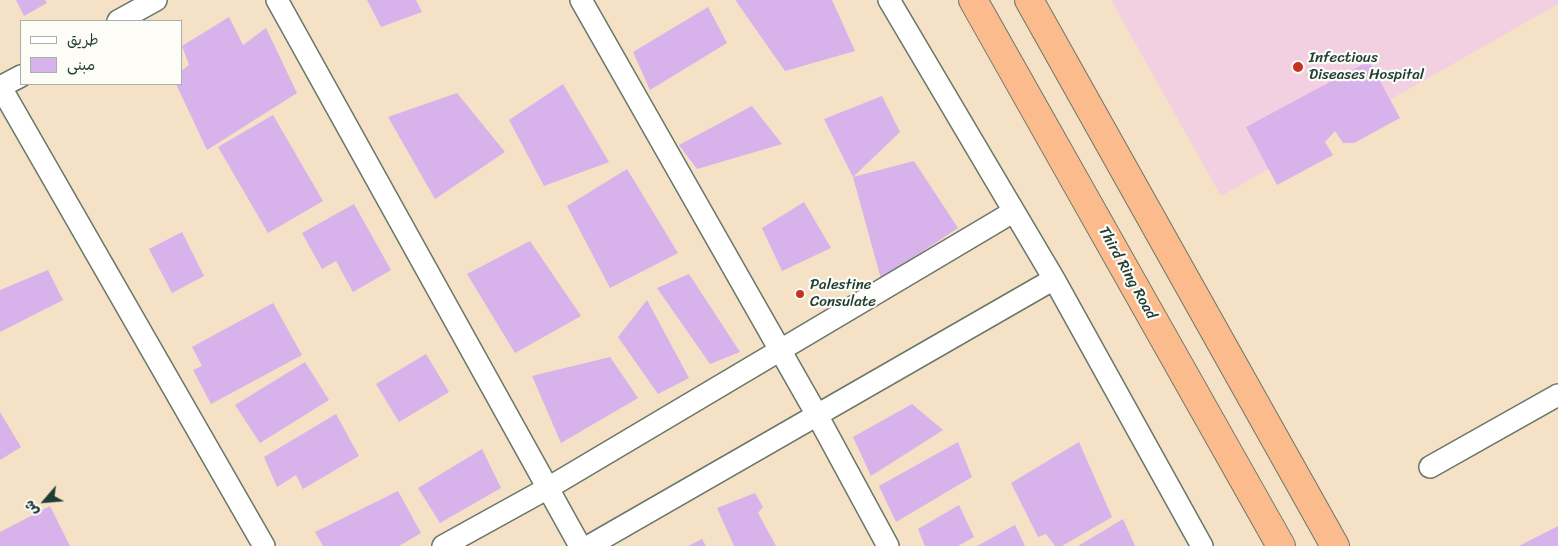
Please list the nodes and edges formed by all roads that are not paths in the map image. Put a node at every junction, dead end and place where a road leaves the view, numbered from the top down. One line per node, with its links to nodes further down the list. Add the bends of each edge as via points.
1 (156, 0): 7 (street)
2 (277, 0): 16 (street)
3 (581, 0): 12 (street)
4 (889, 0): 10 (street)
5 (973, 0): 23 (highway, Third Ring Road)
6 (1029, 0): 24 (highway)
7 (120, 20)
8 (20, 77): 9 (street)
9 (0, 87): 17 (street)
10 (1013, 212): 11 (street); 12 (street)
11 (1054, 279): 14 (street); 22 (street)
12 (780, 351): 14 (street); 16 (street)
13 (1558, 395): 15 (street)
14 (817, 414): 20 (street); 21 (street)
15 (1430, 467)
16 (548, 488): 18 (street); 19 (street)
17 (264, 546)
18 (443, 546)
19 (580, 546)
20 (590, 546)
21 (888, 546)
22 (1202, 546)
23 (1281, 546)
24 (1335, 546)

